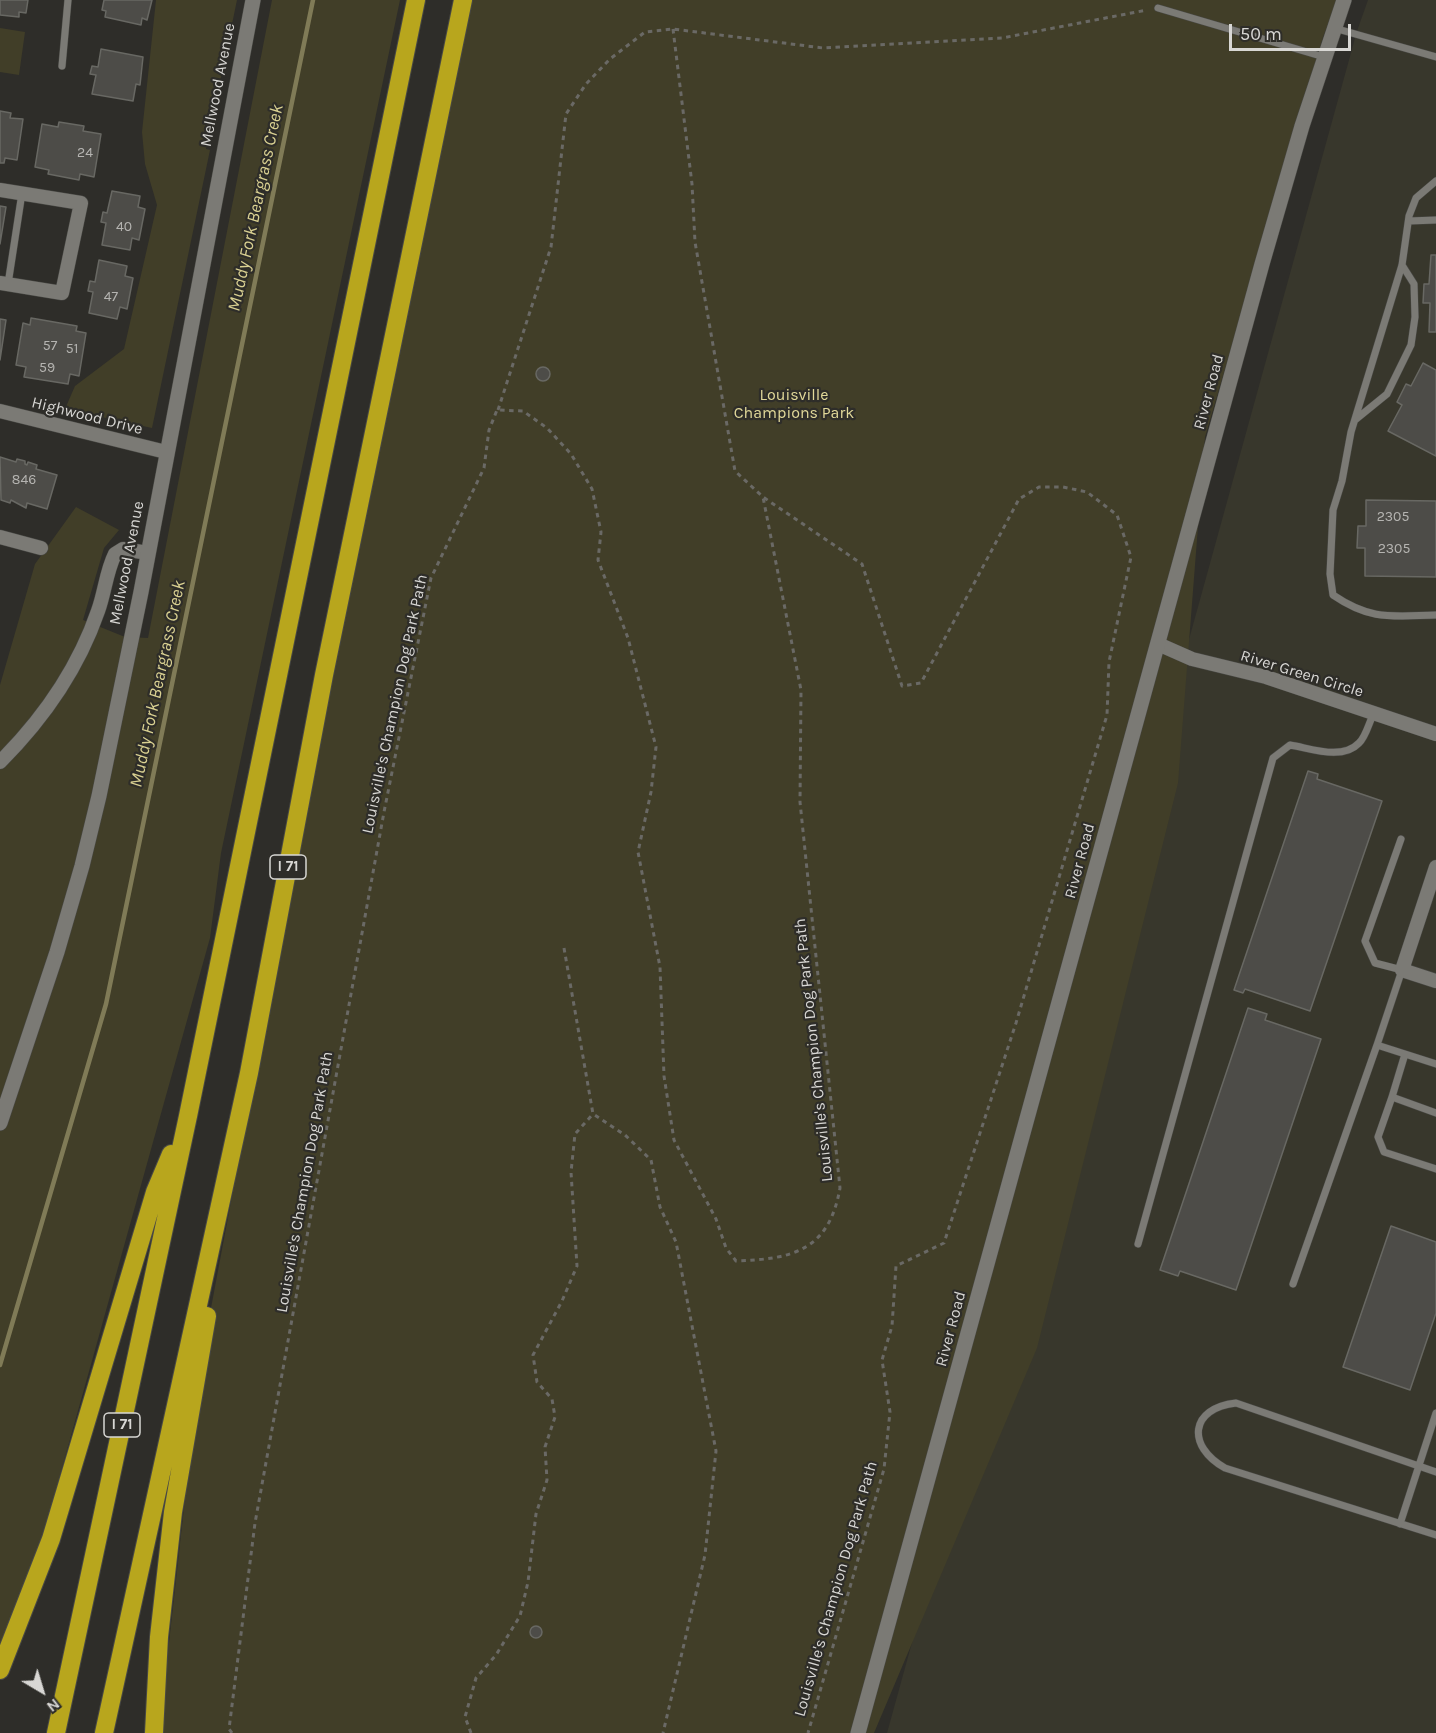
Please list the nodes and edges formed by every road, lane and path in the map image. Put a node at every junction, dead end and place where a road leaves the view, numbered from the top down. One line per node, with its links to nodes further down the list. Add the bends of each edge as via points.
1 (68, 0): 11 (lane)
2 (253, 0): 22 (street, Mellwood Avenue)
3 (416, 0): 44 (highway, I 71)
4 (463, 0): 40 (highway, I 71, via 326,663)
5 (1344, 0): 7 (street, River Road)
6 (1158, 8): 8 (path, via 1002,38 823,48); 9 (lane)
7 (1334, 28): 9 (street, River Road); 10 (lane)
8 (672, 29): 19 (path, via 645,32 610,59 586,84 566,114 551,248); 23 (path, Louisville's Champion Dog Park Path, via 692,184 695,242 735,471)
9 (1324, 57): 28 (street, River Road, via 1262,264)
10 (1436, 57)
11 (62, 66)
12 (1436, 181): 15 (lane, via 1416,198)
13 (0, 190): 14 (street)
14 (22, 194): 18 (lane); 18 (street, via 81,203 62,293)
15 (1408, 220): 16 (lane); 17 (lane)
16 (1436, 220)
17 (1402, 265): 21 (lane); 21 (lane, via 1414,284 1411,345 1387,394)
18 (4, 284)
19 (498, 410): 23 (path, Louisville's Champion Dog Park Path, via 523,411 547,428 571,454 592,489 601,532 598,560 628,638 656,747 638,852 660,967 664,1076 674,1140 736,1261 761,1260 801,1250 823,1235 836,1213 840,1188 800,802 801,690); 58 (path, Louisville's Champion Dog Park Path, via 489,430 484,468 431,578 388,788 255,1523 229,1730)
20 (0, 411): 22 (street, Highwood Drive)
21 (1355, 420): 27 (lane, via 1333,510 1333,595 1353,609 1375,616)
22 (166, 452): 26 (street, Mellwood Avenue)
23 (763, 497): 61 (path, Louisville's Champion Dog Park Path, via 862,564 902,686 921,683 1019,499 1039,487 1088,492 1117,515 1131,558 1108,662 1107,715 1016,1023 944,1243 896,1266 892,1326 882,1360 890,1412 884,1469)
24 (0, 537): 25 (street)
25 (41, 548)
26 (148, 553): 31 (street, via 123,549 115,554 98,612 75,662 49,707); 45 (street, Mellwood Avenue, via 82,866)
27 (1436, 615)
28 (1158, 644): 29 (street, River Green Circle, via 1192,659 1266,677); 62 (street, River Road)
29 (1374, 713): 30 (street, River Green Circle); 47 (lane, via 1360,743 1347,751 1335,753 1290,745 1273,758)
30 (1436, 734)
31 (0, 762)
32 (1401, 839): 35 (lane, via 1365,941 1375,963)
33 (1436, 867): 35 (street)
34 (564, 948): 43 (path)
35 (1402, 970): 36 (street); 37 (lane)
36 (1436, 981)
37 (1377, 1045): 38 (lane); 48 (lane)
38 (1405, 1054): 39 (lane); 41 (lane)
39 (1436, 1064)
40 (249, 1073): 56 (highway, I 71); 57 (highway, via 173,1512 159,1637)
41 (1392, 1097): 42 (lane); 46 (lane, via 1378,1137 1384,1152)
42 (1436, 1113)
43 (593, 1114): 59 (path, via 575,1134 571,1172 578,1266 533,1355 537,1382 552,1399 555,1417 545,1447 547,1480 536,1514 528,1582 520,1616 476,1678 465,1717); 60 (path, via 625,1135 651,1160 660,1207 676,1242 716,1451 705,1555)
44 (188, 1116): 54 (highway, via 155,1192 51,1539); 55 (highway, I 71)
45 (0, 1124)
46 (1436, 1169)
47 (1138, 1244)
48 (1293, 1284)
49 (1436, 1413): 50 (lane)
50 (1418, 1465): 51 (lane); 52 (lane); 52 (lane, via 1236,1403 1218,1405 1201,1423 1201,1449 1210,1460 1225,1468)
51 (1436, 1472)
52 (1400, 1524): 53 (lane)
53 (1436, 1535)
54 (0, 1670)
55 (56, 1733)
56 (104, 1733)
57 (154, 1733)
58 (232, 1733)
59 (471, 1733)
60 (663, 1733)
61 (808, 1733)
62 (858, 1733)

